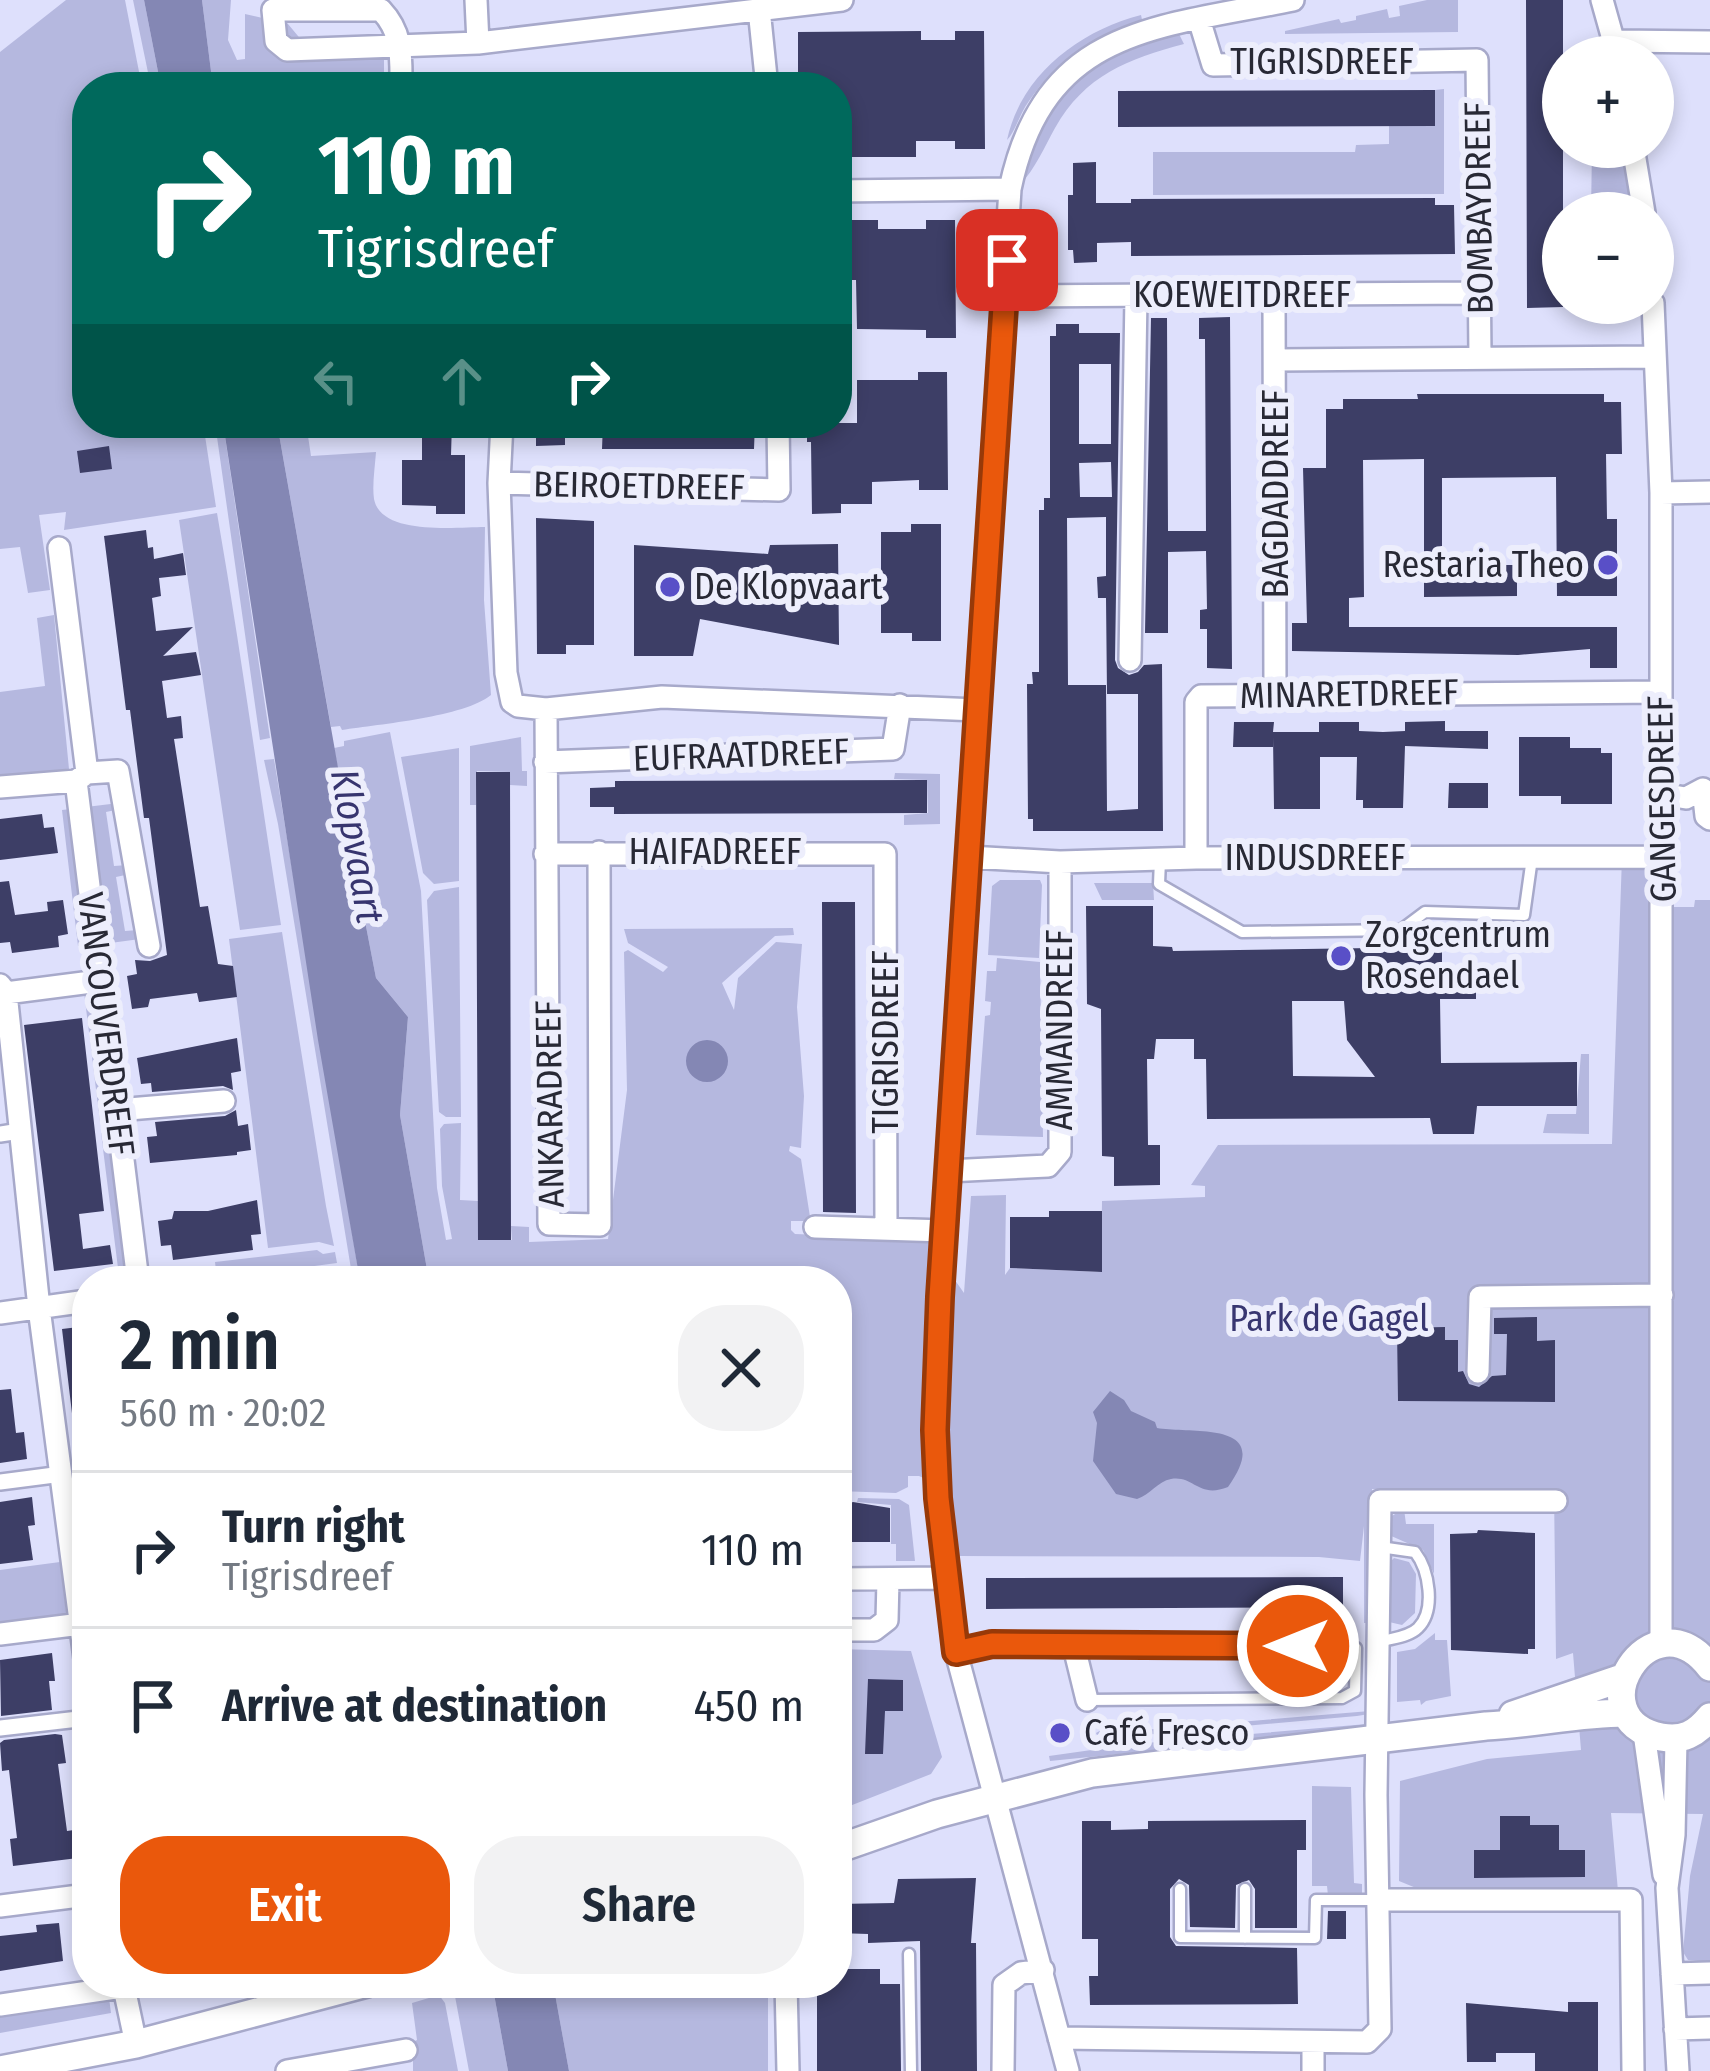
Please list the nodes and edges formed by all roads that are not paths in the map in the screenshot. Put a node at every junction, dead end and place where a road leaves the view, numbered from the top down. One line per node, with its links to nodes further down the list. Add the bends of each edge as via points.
1 (476, 0): 10 (street)
2 (842, 0): 6 (street)
3 (1293, 0): 5 (street, TIGRISDREEF)
4 (1602, 0): 8 (street)
5 (1259, 3): 7 (street, TIGRISDREEF)
6 (760, 9): 10 (street); 15 (street)
7 (1199, 19): 13 (street, TIGRISDREEF, via 1214,65); 16 (street, TIGRISDREEF, via 1112,44 1061,78 1031,119)
8 (1612, 36)
9 (1710, 42): 11 (street)
10 (478, 43): 12 (street)
11 (1674, 45)
12 (401, 49): 12 (street, via 286,50 276,41 273,10 381,10 395,24); 14 (street)
13 (1477, 60): 18 (street, BOMBAYDREEF)
14 (401, 72)
15 (766, 72)
16 (1010, 189): 17 (street); 20 (street, TIGRISDREEF)
17 (852, 190)
18 (1480, 293): 19 (street, KOEWEITDREEF); 23 (street, BOMBAYDREEF)
19 (1274, 295): 21 (street, KOEWEITDREEF); 25 (street, BAGDADDREEF)
20 (1005, 296): 21 (street, KOEWEITDREEF); 37 (street, TIGRISDREEF)
21 (1136, 296): 32 (street)
22 (1654, 324): 24 (street, GANGESDREEF)
23 (1480, 356): 24 (street, KOEWEITDREEF); 25 (street, KOEWEITDREEF)
24 (1655, 357): 30 (street, GANGESDREEF)
25 (1277, 360): 34 (street, BAGDADDREEF)
26 (501, 438): 28 (street)
27 (778, 438): 28 (street, BEIROETDREEF, via 779,490)
28 (499, 483): 36 (street, EUFRAATDREEF, via 506,673 512,701)
29 (1710, 492): 30 (street)
30 (1660, 493): 33 (street, GANGESDREEF)
31 (59, 548): 39 (street, VANCOUVERDREEF)
32 (1130, 660)
33 (1660, 692): 34 (street, MINARETDREEF); 41 (street, GANGESDREEF)
34 (1275, 693): 49 (street, MINARETDREEF, via 1196,702)
35 (900, 706): 36 (street, EUFRAATDREEF, via 662,698); 37 (street, EUFRAATDREEF); 38 (street, EUFRAATDREEF, via 893,749)
36 (546, 709): 38 (street, ANKARADREEF)
37 (977, 710): 46 (street, TIGRISDREEF)
38 (545, 762): 44 (street, ANKARADREEF)
39 (81, 777): 40 (street); 52 (street, VANCOUVERDREEF, via 118,771); 53 (street, VANCOUVERDREEF)
40 (0, 787)
41 (1661, 794): 42 (street, via 1686,798 1704,783); 48 (street, GANGESDREEF)
42 (1710, 819)
43 (599, 852): 44 (street, HAIFADREEF); 44 (street, ANKARADREEF, via 600,1225 549,1224); 45 (street, HAIFADREEF)
44 (545, 854)
45 (885, 854): 60 (street, TIGRISDREEF)
46 (969, 857): 51 (street, INDUSDREEF); 58 (street, TIGRISDREEF)
47 (1532, 857): 48 (street, INDUSDREEF); 49 (street, INDUSDREEF); 50 (lane, via 1524,915 1425,912 1401,930 1350,932 1243,932 1159,884)
48 (1661, 857): 63 (street, GANGESDREEF)
49 (1196, 858): 50 (street, INDUSDREEF)
50 (1160, 860): 51 (street, INDUSDREEF)
51 (1060, 862): 58 (street, AMMANDREEF, via 1060,1152 1048,1166)
52 (149, 946)
53 (99, 981): 54 (street); 56 (street, VANCOUVERDREEF)
54 (3, 989): 57 (street)
55 (224, 1100): 56 (street)
56 (117, 1110): 62 (street, VANCOUVERDREEF)
57 (10, 1132): 65 (street)
58 (948, 1171): 61 (street, TIGRISDREEF)
59 (814, 1227): 60 (street)
60 (886, 1229): 61 (street)
61 (945, 1231): 73 (street, TIGRISDREEF, via 935,1430)
62 (136, 1266)
63 (1662, 1295): 67 (street, via 1480,1297); 80 (street, GANGESDREEF)
64 (72, 1303): 65 (street)
65 (40, 1308): 66 (street); 68 (street)
66 (0, 1313)
67 (1478, 1372)
68 (62, 1474): 69 (street); 72 (street)
69 (0, 1482)
70 (1556, 1501): 71 (street, via 1380,1501)
71 (1380, 1547): 79 (street); 79 (lane, via 1415,1552 1426,1571 1427,1603 1421,1626)
72 (72, 1553)
73 (946, 1578): 75 (street); 82 (street, TIGRISDREEF)
74 (852, 1579): 75 (street)
75 (888, 1580): 77 (street, via 887,1620 874,1630)
76 (72, 1625): 78 (street)
77 (852, 1630)
78 (0, 1634)
79 (1380, 1642): 91 (street)
80 (1661, 1644): 83 (street, via 1682,1645); 84 (street, via 1637,1655)
81 (1074, 1647): 82 (street, via 992,1644); 85 (street); 85 (lane, via 1356,1648 1355,1691 1342,1698)
82 (956, 1652): 93 (street, TIGRISDREEF)
83 (1710, 1667)
84 (1622, 1678): 88 (street, via 1620,1695); 89 (street)
85 (1087, 1700)
86 (1710, 1719): 92 (street)
87 (72, 1720): 90 (street)
88 (1634, 1723): 89 (street, via 1588,1713); 92 (street); 96 (street)
89 (1486, 1726): 91 (street)
90 (0, 1728)
91 (1378, 1740): 93 (street, via 1114,1770); 99 (street)
92 (1676, 1740): 96 (street)
93 (997, 1798): 94 (street); 103 (street, TIGRISDREEF)
94 (852, 1844)
95 (1180, 1888): 101 (lane, via 1180,1937)
96 (1667, 1888): 105 (street)
97 (1245, 1889): 101 (lane)
98 (72, 1897): 100 (street)
99 (1377, 1900): 101 (lane, via 1316,1900 1315,1938); 114 (street, via 1380,2029 1367,2042); 125 (street, via 1631,1900)
100 (0, 1906)
101 (1244, 1938)
102 (909, 1954): 121 (lane)
103 (1043, 1970): 113 (street, TIGRISDREEF); 122 (street, via 1021,1972 1004,1985)
104 (1710, 1973): 105 (street)
105 (1672, 1974): 112 (street)
106 (72, 1993): 110 (street)
107 (125, 1998): 115 (street)
108 (310, 1998): 115 (street)
109 (786, 1998): 120 (street)
110 (0, 2005)
111 (1710, 2028): 112 (street)
112 (1676, 2029): 126 (street)
113 (1059, 2038): 114 (street); 123 (street, TIGRISDREEF)
114 (1312, 2042): 124 (street)
115 (136, 2044): 117 (street)
116 (406, 2050): 119 (street)
117 (83, 2064): 118 (street)
118 (0, 2070)
119 (287, 2071)
120 (788, 2071)
121 (911, 2071)
122 (1003, 2071)
123 (1068, 2071)
124 (1313, 2071)
125 (1633, 2071)
126 (1678, 2071)

